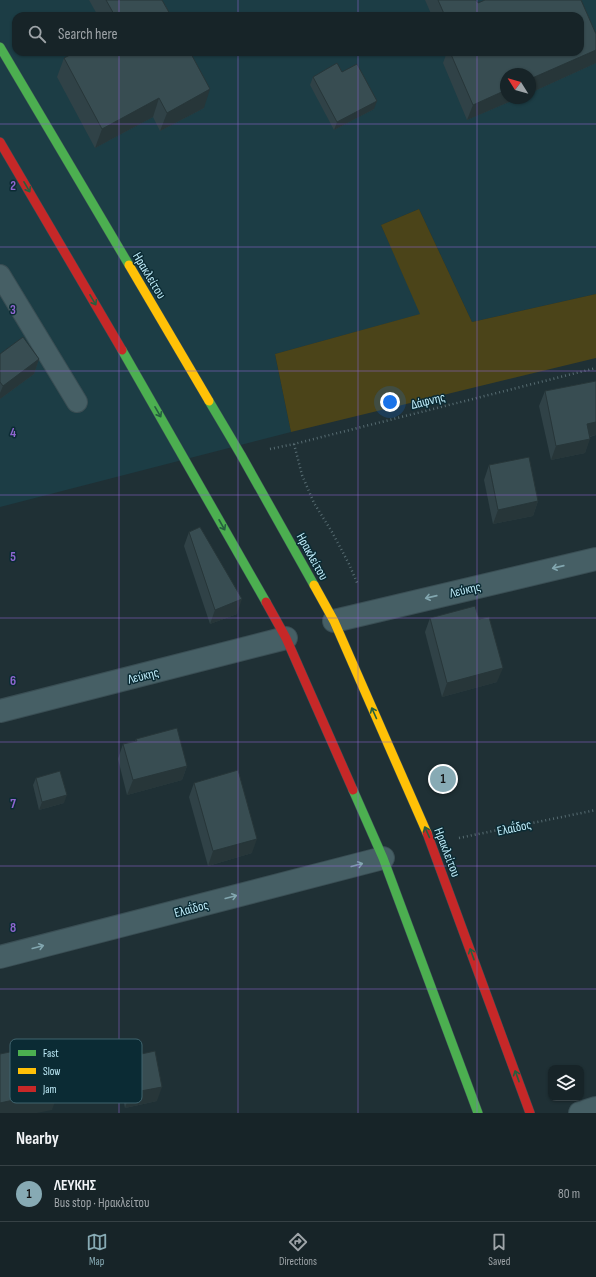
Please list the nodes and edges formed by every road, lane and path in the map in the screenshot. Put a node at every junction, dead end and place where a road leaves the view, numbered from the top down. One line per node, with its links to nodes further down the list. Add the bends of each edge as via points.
1 (0, 47): 7 (main road, Ηρακλείτου)
2 (0, 142): 11 (main road, one-way to 11, via 174,438)
3 (0, 275): 5 (lane)
4 (596, 368): 6 (path, Δάφνης)
5 (77, 402)
6 (294, 444): 7 (path, Δάφνης); 9 (path, via 302,475 314,504 350,564)
7 (242, 455): 10 (main road, Ηρακλείτου)
8 (596, 558): 9 (street, Λεύκης, one-way to 9)
9 (368, 612): 10 (street, Λεύκης)
10 (334, 621): 14 (main road, Ηρακλείτου, one-way to 10)
11 (286, 638): 12 (street, Λεύκης); 15 (main road)
12 (0, 711)
13 (596, 810): 14 (path, Ελαΐδος)
14 (432, 844): 19 (main road, Ηρακλείτου, one-way to 14)
15 (383, 858): 16 (street, Ελαΐδος, one-way to 15); 18 (main road)
16 (0, 957)
17 (596, 1108): 20 (street)
18 (478, 1113)
19 (530, 1113)
20 (580, 1113)

